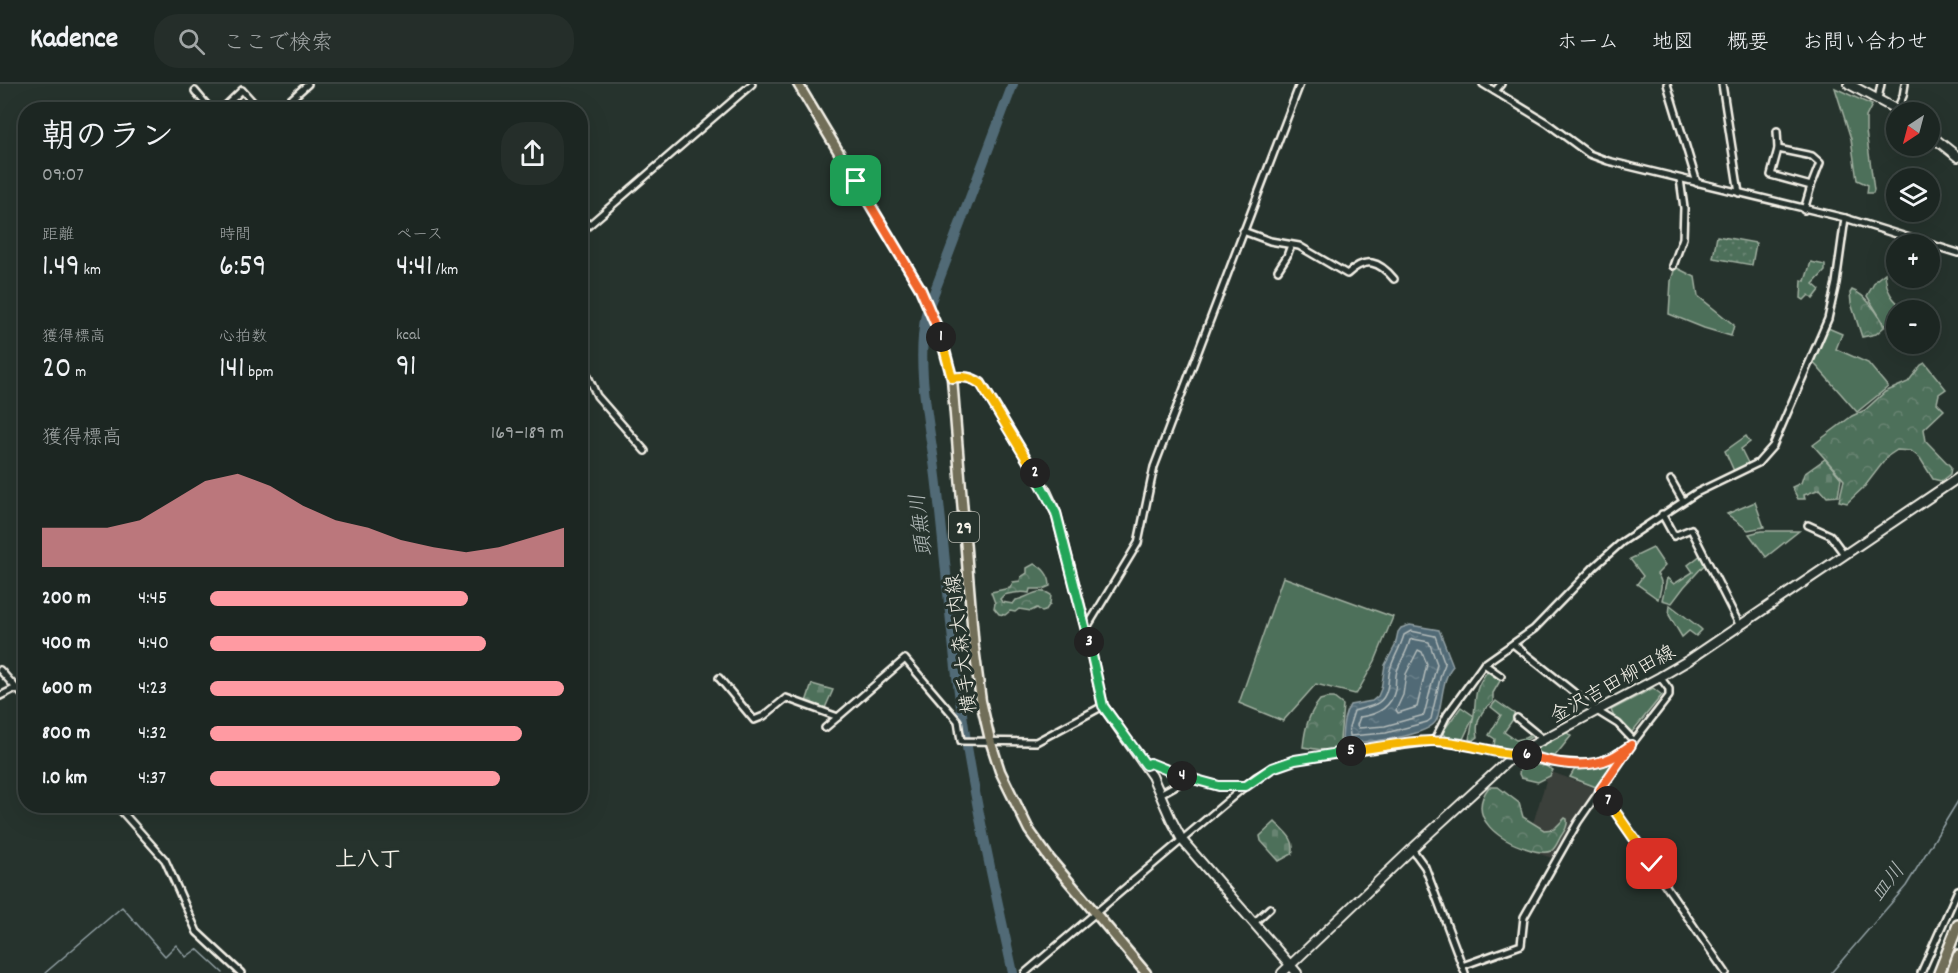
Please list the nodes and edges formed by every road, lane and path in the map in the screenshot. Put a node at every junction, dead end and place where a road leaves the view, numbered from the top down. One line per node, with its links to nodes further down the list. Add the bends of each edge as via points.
1 (309, 84): 18 (street)
2 (753, 84): 31 (street)
3 (798, 84): 39 (main road, 横手大森大内線 / 29, via 920,288)
4 (1300, 84): 32 (street)
5 (1483, 84): 13 (street)
6 (1501, 84): 13 (street)
7 (1667, 84): 26 (street)
8 (1722, 84): 28 (street)
9 (1849, 84): 14 (main road)
10 (1881, 84): 14 (street)
11 (1905, 84): 19 (street)
12 (195, 91): 15 (street)
13 (1495, 91): 25 (street, via 1589,154)
14 (1878, 99): 20 (main road)
15 (204, 102)
16 (229, 102): 17 (street, via 242,90)
17 (253, 102)
18 (288, 102)
19 (1901, 102)
20 (1886, 104)
21 (1777, 131): 23 (street)
22 (1940, 143): 24 (main road)
23 (1778, 149): 27 (street, via 1771,175); 27 (street, via 1812,156 1820,163)
24 (1958, 157)
25 (1680, 179): 26 (street); 35 (street, via 1683,238)
26 (1697, 183): 28 (street)
27 (1811, 186): 29 (street)
28 (1740, 193): 29 (street)
29 (1804, 210): 30 (street)
30 (1845, 218): 34 (street); 43 (street, via 1828,319 1773,446 1758,463)
31 (588, 227)
32 (1244, 231): 33 (street); 48 (street, via 1154,467 1138,543)
33 (1291, 244): 36 (street); 37 (street, via 1347,274 1368,262 1380,265)
34 (1958, 253)
35 (1673, 266)
36 (1278, 270)
37 (1395, 279)
38 (588, 376): 40 (street, via 597,396)
39 (952, 378): 48 (main road, via 973,378 981,384 1046,491 1056,513); 62 (main road, 横手大森大内線 / 29, via 974,648)
40 (645, 451)
41 (1958, 478): 46 (main road, 金沢吉田柳田線)
42 (1671, 480): 43 (street)
43 (1683, 501): 44 (street)
44 (1662, 514): 47 (street, via 1674,536 1691,529); 49 (street, via 1622,542)
45 (1808, 525): 46 (street, via 1830,535)
46 (1844, 554): 47 (main road, 金沢吉田柳田線)
47 (1740, 626): 53 (main road, 金沢吉田柳田線)
48 (1086, 629): 57 (main road)
49 (1514, 645): 50 (street); 58 (street)
50 (1484, 664): 52 (street); 64 (street, via 1447,715)
51 (0, 670): 55 (street)
52 (1501, 676)
53 (1660, 677): 58 (main road, 金沢吉田柳田線); 65 (street, via 1669,696)
54 (719, 678): 59 (street, via 754,720 786,698)
55 (18, 690): 56 (street)
56 (0, 696)
57 (1103, 706): 62 (street, via 1036,742); 67 (main road)
58 (1597, 711): 63 (main road, 金沢吉田柳田線); 65 (street, via 1618,724)
59 (838, 717): 61 (street); 62 (street, via 904,659 958,722 961,741)
60 (1517, 717): 63 (street)
61 (825, 728)
62 (990, 740): 77 (main road, 横手大森大内線 / 29, via 1000,771 1029,830)
63 (1544, 740): 66 (main road, 金沢吉田柳田線)
64 (1434, 741): 66 (street); 69 (street, via 1295,760 1272,768)
65 (1633, 743): 66 (street, via 1611,758 1590,764); 70 (street)
66 (1514, 756): 74 (main road, 金沢吉田柳田線)
67 (1146, 765): 68 (street, via 1150,763); 71 (main road)
68 (1189, 778): 69 (street, via 1219,786); 71 (street)
69 (1246, 786): 73 (street)
70 (1600, 790): 82 (street, via 1524,917 1521,945); 89 (street)
71 (1160, 794): 73 (main road)
72 (123, 813): 84 (street, via 165,860 197,932)
73 (1182, 840): 77 (street); 78 (main road)
74 (1412, 849): 81 (main road, 金沢吉田柳田線); 82 (street, via 1425,867)
75 (1958, 890): 90 (street)
76 (1270, 908): 78 (street)
77 (1096, 915): 83 (street); 85 (main road, 横手大森大内線 / 29)
78 (1254, 923): 81 (main road)
79 (1958, 925): 91 (highway)
80 (1958, 956): 92 (highway)
81 (1291, 965): 86 (main road, 金沢吉田柳田線); 87 (main road)
82 (1462, 966): 88 (street)
83 (1028, 971)
84 (241, 973)
85 (1146, 973)
86 (1282, 973)
87 (1297, 973)
88 (1465, 973)
89 (1726, 973)
90 (1922, 973)
91 (1939, 973)
92 (1952, 973)

